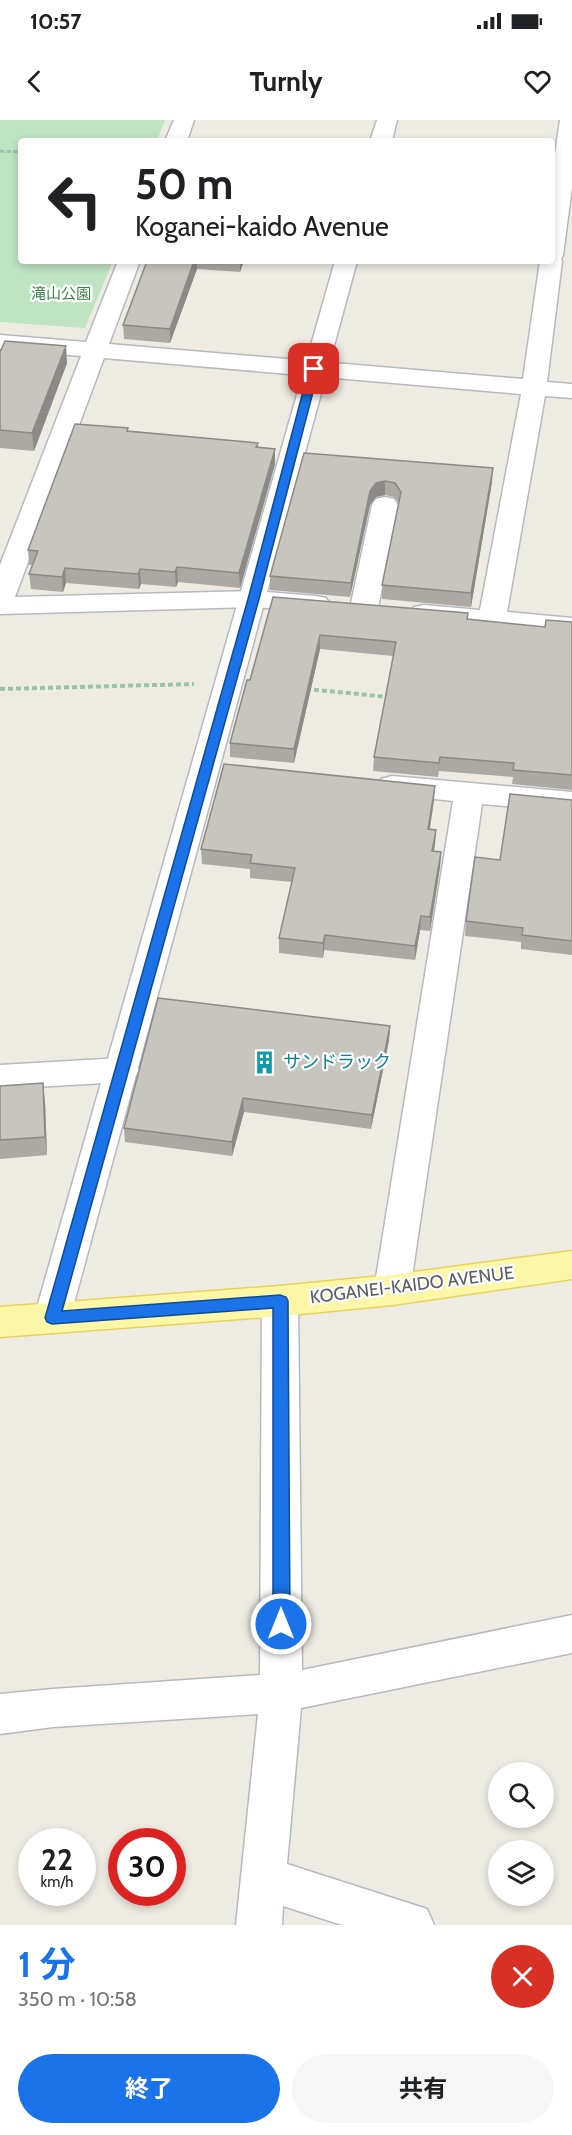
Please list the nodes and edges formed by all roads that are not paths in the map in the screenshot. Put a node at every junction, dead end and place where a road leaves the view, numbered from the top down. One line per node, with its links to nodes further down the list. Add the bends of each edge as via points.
1 (184, 120): 4 (street)
2 (387, 120): 5 (street)
3 (567, 121): 6 (street)
4 (177, 138)
5 (382, 138)
6 (555, 228)
7 (128, 264): 11 (street)
8 (345, 264): 12 (street)
9 (551, 264): 13 (street)
10 (0, 342): 11 (street)
11 (94, 350): 12 (street); 17 (street)
12 (314, 369): 13 (street); 16 (street)
13 (534, 388): 14 (street); 20 (street)
14 (572, 391)
15 (385, 505): 19 (street)
16 (254, 599): 18 (street); 19 (street); 25 (street, via 230,683 219,768)
17 (0, 600)
18 (0, 606)
19 (384, 610): 20 (street)
20 (492, 618): 21 (street)
21 (572, 626)
22 (362, 783): 23 (street)
23 (469, 793): 24 (street); 28 (street)
24 (572, 802)
25 (122, 1070): 26 (street); 30 (street)
26 (0, 1077)
27 (572, 1265): 28 (main road, KOGANEI-KAIDO AVENUE)
28 (392, 1290): 29 (main road, KOGANEI-KAIDO AVENUE)
29 (280, 1301): 30 (main road, KOGANEI-KAIDO AVENUE); 33 (street)
30 (52, 1318): 31 (main road, KOGANEI-KAIDO AVENUE)
31 (0, 1322)
32 (572, 1634): 33 (street)
33 (281, 1693): 34 (street); 35 (street)
34 (0, 1714)
35 (263, 1878): 36 (street); 37 (street)
36 (259, 1925)
37 (411, 1925)

